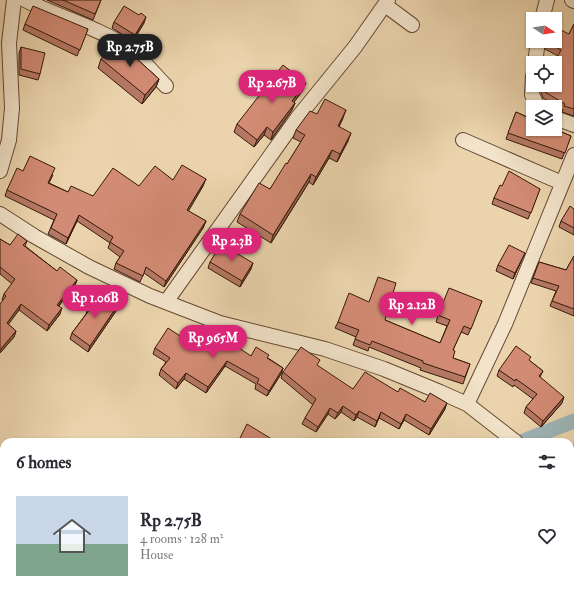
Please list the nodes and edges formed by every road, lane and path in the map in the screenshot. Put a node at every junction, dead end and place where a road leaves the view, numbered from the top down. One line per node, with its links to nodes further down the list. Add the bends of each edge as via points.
1 (14, 0): 7 (street)
2 (25, 0): 8 (street, via 111,38 129,49)
3 (547, 0): 5 (street)
4 (387, 2): 6 (street); 16 (street, via 355,47 298,116)
5 (544, 12)
6 (412, 25)
7 (6, 85): 13 (street, via 9,140)
8 (166, 86)
9 (562, 121): 10 (street)
10 (574, 125)
11 (463, 140): 14 (street)
12 (574, 155): 14 (street)
13 (0, 171)
14 (562, 183): 17 (street, via 505,324)
15 (0, 214): 16 (street, via 89,267)
16 (166, 302): 17 (street, via 220,323 325,349 384,369)
17 (467, 404): 18 (street)
18 (511, 438)

